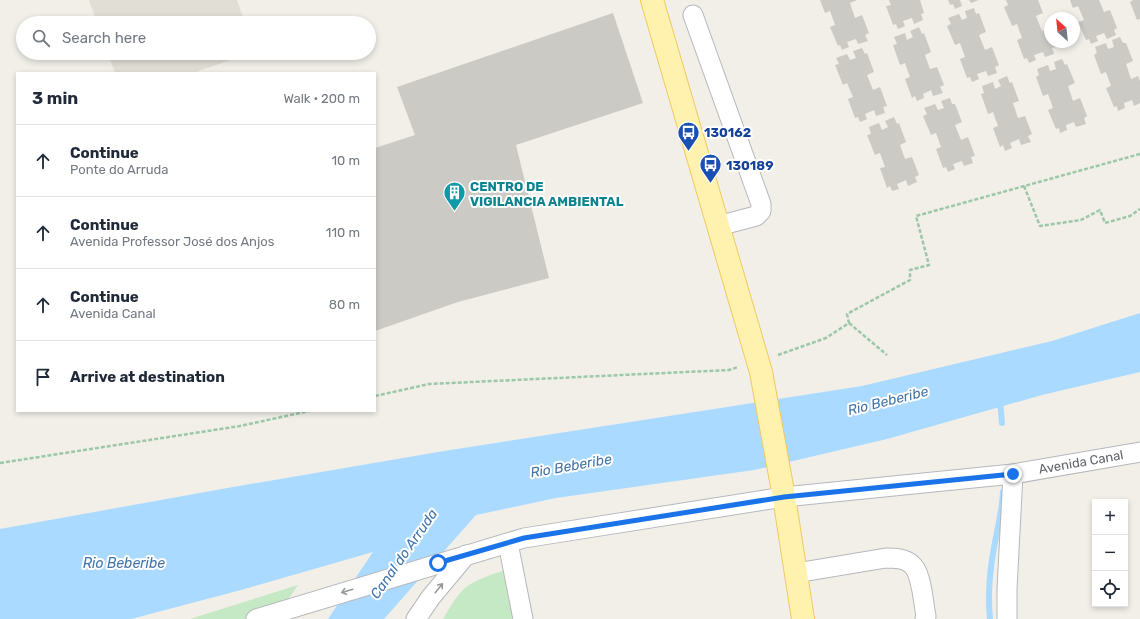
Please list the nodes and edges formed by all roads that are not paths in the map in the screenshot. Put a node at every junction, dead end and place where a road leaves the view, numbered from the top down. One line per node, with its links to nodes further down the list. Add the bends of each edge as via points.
1 (652, 0): 3 (main road)
2 (693, 15): 3 (street, via 761,204 761,211 756,216)
3 (718, 226): 6 (main road, via 760,367)
4 (1140, 452): 5 (street, Avenida Canal)
5 (1013, 474): 6 (street, Avenida Canal); 15 (street)
6 (783, 489): 7 (street, Avenida Canal); 9 (main road)
7 (508, 543): 8 (street, Avenida Canal); 12 (street)
8 (466, 555): 10 (street, Avenida Canal, one-way to 10); 11 (street, one-way to 8)
9 (796, 573): 13 (main road); 14 (street, via 898,558 911,563 918,572)
10 (257, 619)
11 (416, 619)
12 (522, 619)
13 (803, 619)
14 (925, 619)
15 (1007, 619)

